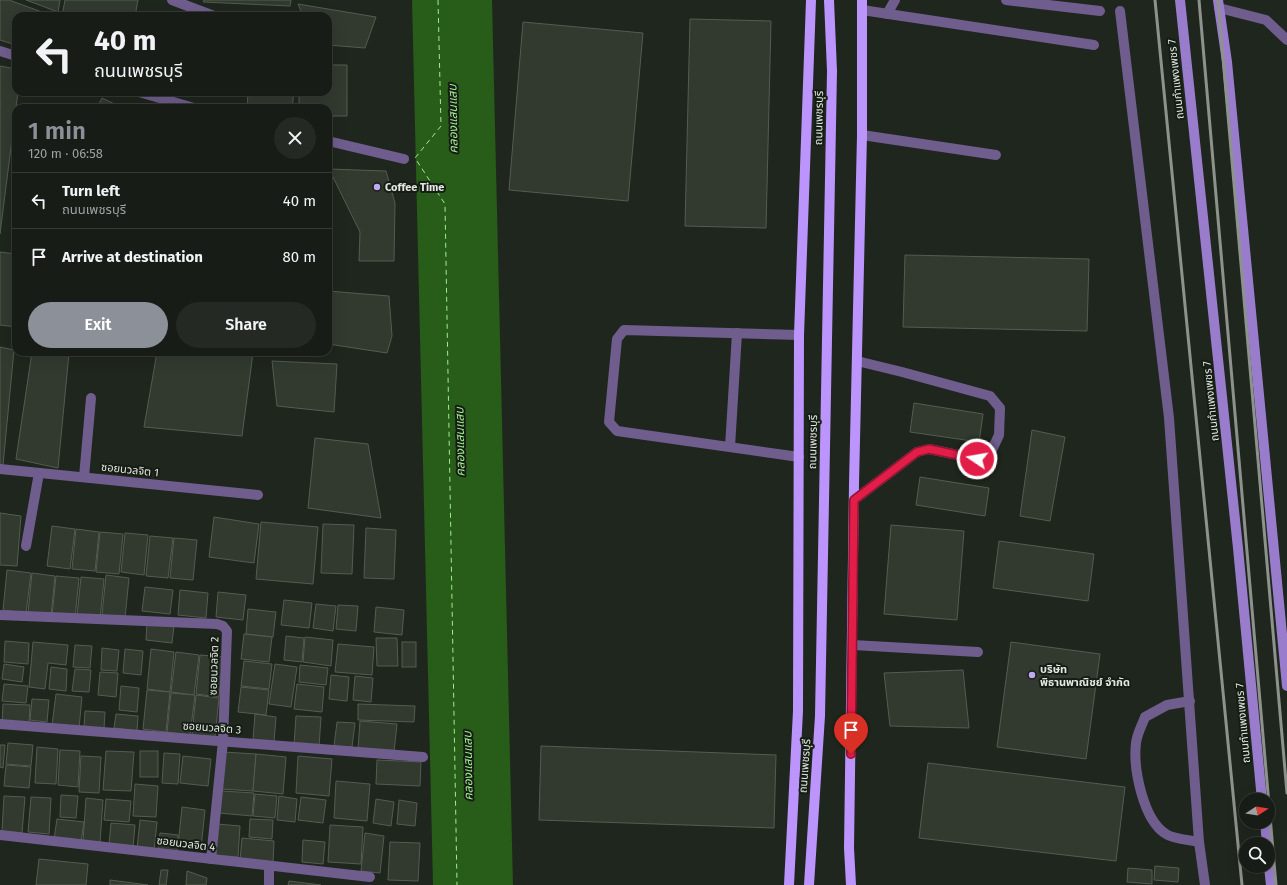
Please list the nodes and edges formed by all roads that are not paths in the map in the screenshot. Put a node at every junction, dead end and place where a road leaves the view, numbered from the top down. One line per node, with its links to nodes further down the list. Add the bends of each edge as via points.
1 (172, 0): 11 (street)
2 (811, 0): 24 (main road, ถนนเพชรบุรี)
3 (829, 0): 53 (main road, ถนนเพชรบุรี, via 832,71 820,716)
4 (895, 0): 12 (street)
5 (1006, 0): 9 (street)
6 (1180, 0): 43 (street, ถนนกำแพงเพชร 7)
7 (1218, 4): 13 (street, via 1266,20); 38 (street, via 1228,69)
8 (862, 5): 12 (street); 19 (main road)
9 (1100, 11)
10 (1120, 11): 39 (street, via 1169,418)
11 (204, 12)
12 (887, 14): 14 (street)
13 (1287, 40)
14 (1094, 45)
15 (0, 51): 16 (street)
16 (12, 55)
17 (153, 96): 18 (street)
18 (180, 104)
19 (862, 135): 21 (street); 25 (main road)
20 (332, 142): 22 (street)
21 (996, 155)
22 (404, 159)
23 (737, 333): 24 (street); 27 (street); 27 (street, via 624,330 617,339 610,422 617,431)
24 (799, 335): 28 (main road, ถนนเพชรบุรี)
25 (857, 361): 33 (main road); 33 (street, via 990,396 1000,408 999,434 991,452 977,459 929,449 917,452)
26 (91, 398): 31 (street)
27 (730, 447): 28 (street)
28 (799, 456): 52 (main road, ถนนเพชรบุรี, via 798,711)
29 (0, 469): 30 (street, ซอยนวลจิต 1)
30 (39, 473): 31 (street, ซอยนวลจิต 1); 34 (street)
31 (84, 478): 32 (street, ซอยนวลจิต 1)
32 (258, 495)
33 (854, 500): 36 (main road)
34 (26, 546)
35 (0, 615): 41 (street, ซอยนวลจิต 2, via 223,626 227,631)
36 (853, 645): 37 (street); 46 (main road)
37 (978, 652)
38 (1287, 686)
39 (1190, 701): 45 (street); 45 (street, via 1167,705 1145,717 1136,742 1136,758 1139,782 1151,818 1167,835)
40 (0, 724): 41 (street, ซอยนวลจิต 3)
41 (223, 741): 42 (street, ซอยนวลจิต 3); 47 (street, ซอยนวลจิต 2)
42 (423, 757)
43 (1261, 793)
44 (0, 835): 47 (street, ซอยนวลจิต 4)
45 (1199, 842): 56 (street)
46 (849, 848): 54 (main road); 55 (main road)
47 (211, 859): 48 (street, ซอยนวลจิต 4)
48 (269, 866): 50 (street, ซอยนวลจิต 4); 51 (street)
49 (1270, 873): 57 (street)
50 (370, 877)
51 (269, 885)
52 (789, 885)
53 (809, 885)
54 (844, 885)
55 (851, 885)
56 (1205, 885)
57 (1271, 885)

